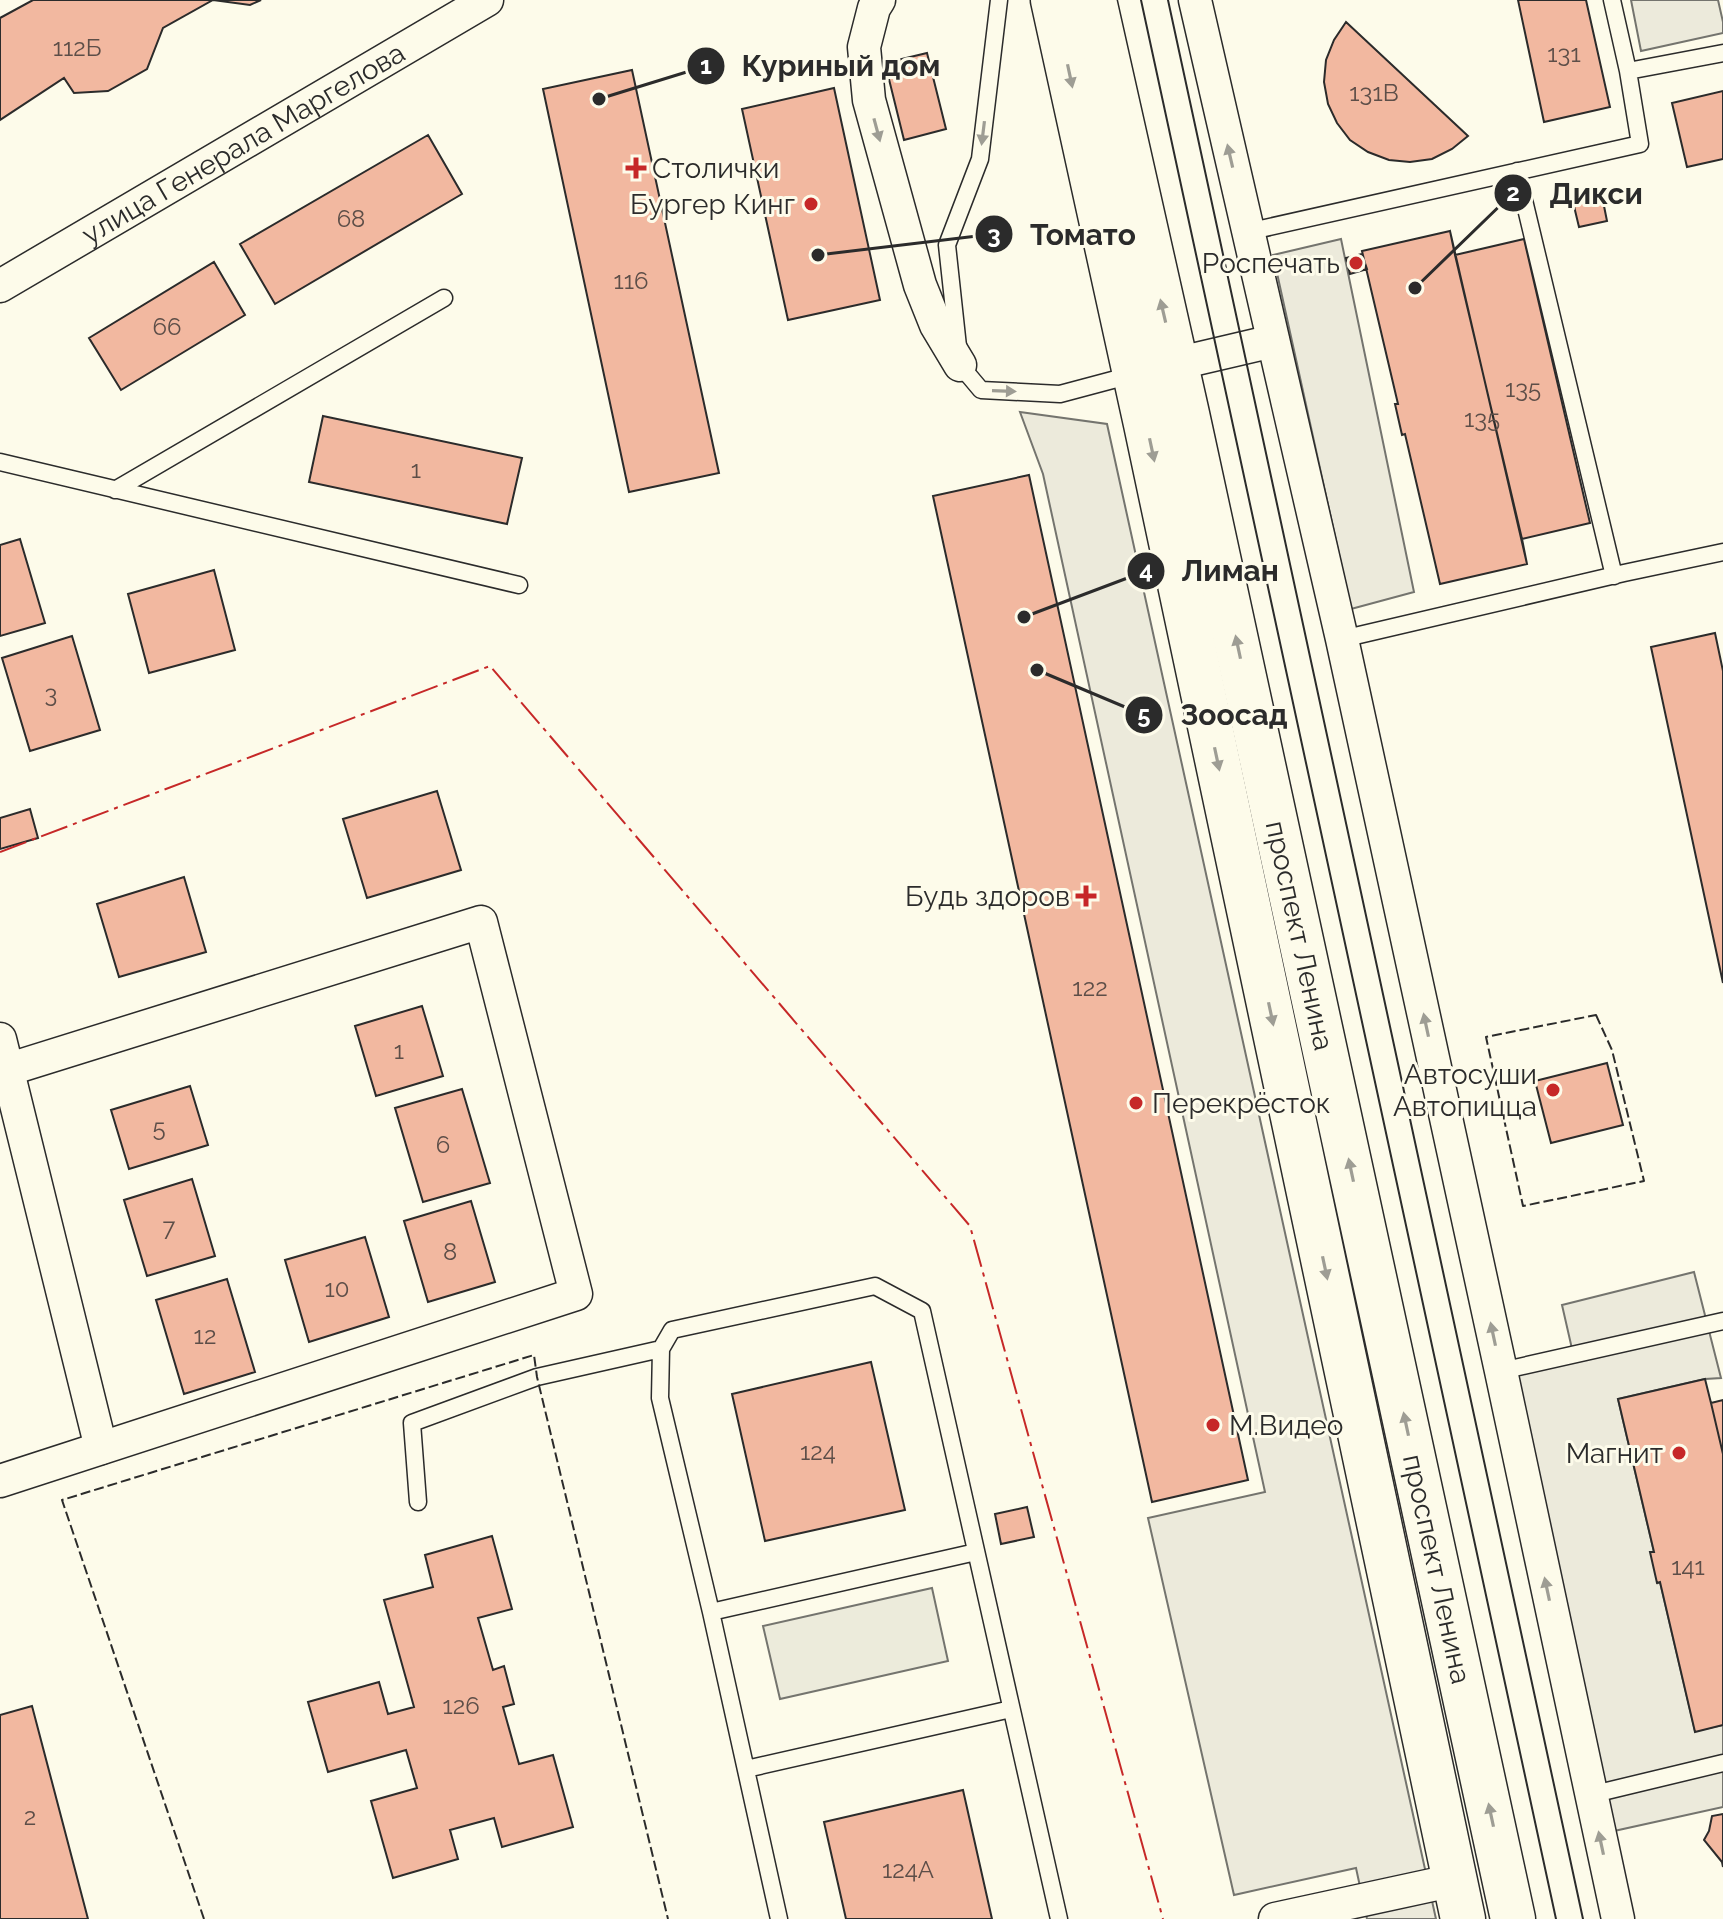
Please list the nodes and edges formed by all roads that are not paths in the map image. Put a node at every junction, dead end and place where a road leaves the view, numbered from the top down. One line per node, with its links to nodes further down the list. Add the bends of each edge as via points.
1 (487, 0): 12 (street, улица Генерала Маргелова)
2 (879, 0): 15 (street, one-way to 15, via 864,47 869,100 920,285)
3 (999, 0): 15 (lane, one-way to 15, via 980,159 947,245)
4 (1053, 0): 16 (main road, проспект Ленина, one-way to 16)
5 (1094, 0): 16 (main road, проспект Ленина, one-way to 5)
6 (1195, 0): 11 (street, one-way to 6)
7 (1612, 0): 9 (lane)
8 (1723, 53): 9 (lane)
9 (1628, 71): 10 (lane, via 1640,144)
10 (1517, 171): 11 (lane); 20 (lane)
11 (1247, 232): 14 (street)
12 (0, 286)
13 (444, 298): 18 (lane)
14 (1273, 341): 16 (street); 22 (street)
15 (960, 365): 16 (lane, one-way to 16, via 981,390 1060,394)
16 (1155, 369): 36 (main road, проспект Ленина, one-way to 16, via 1191,429); 37 (main road, проспект Ленина, one-way to 37)
17 (0, 462): 18 (lane)
18 (115, 490): 21 (lane)
19 (1723, 552): 20 (lane)
20 (1614, 576): 22 (lane)
21 (519, 585)
22 (1342, 639): 26 (street, one-way to 22)
23 (2, 1061): 27 (street); 27 (street, via 481,922 576,1294)
24 (1723, 1321): 26 (lane)
25 (661, 1349): 29 (lane, via 537,1377 412,1423); 30 (lane, via 672,1330 875,1286 922,1311); 31 (lane, via 660,1398)
26 (1501, 1371): 35 (street, one-way to 26)
27 (101, 1448): 28 (street)
28 (0, 1481)
29 (418, 1502)
30 (976, 1552): 31 (lane); 32 (lane)
31 (711, 1612): 34 (lane)
32 (1011, 1709): 34 (lane); 39 (lane)
33 (1723, 1763): 35 (lane)
34 (746, 1769): 38 (lane)
35 (1590, 1795): 42 (street, one-way to 35)
36 (1503, 1871): 37 (main road); 41 (main road, проспект Ленина)
37 (1459, 1900): 40 (street)
38 (779, 1919)
39 (1059, 1919)
40 (1275, 1919)
41 (1513, 1919)
42 (1618, 1919)

